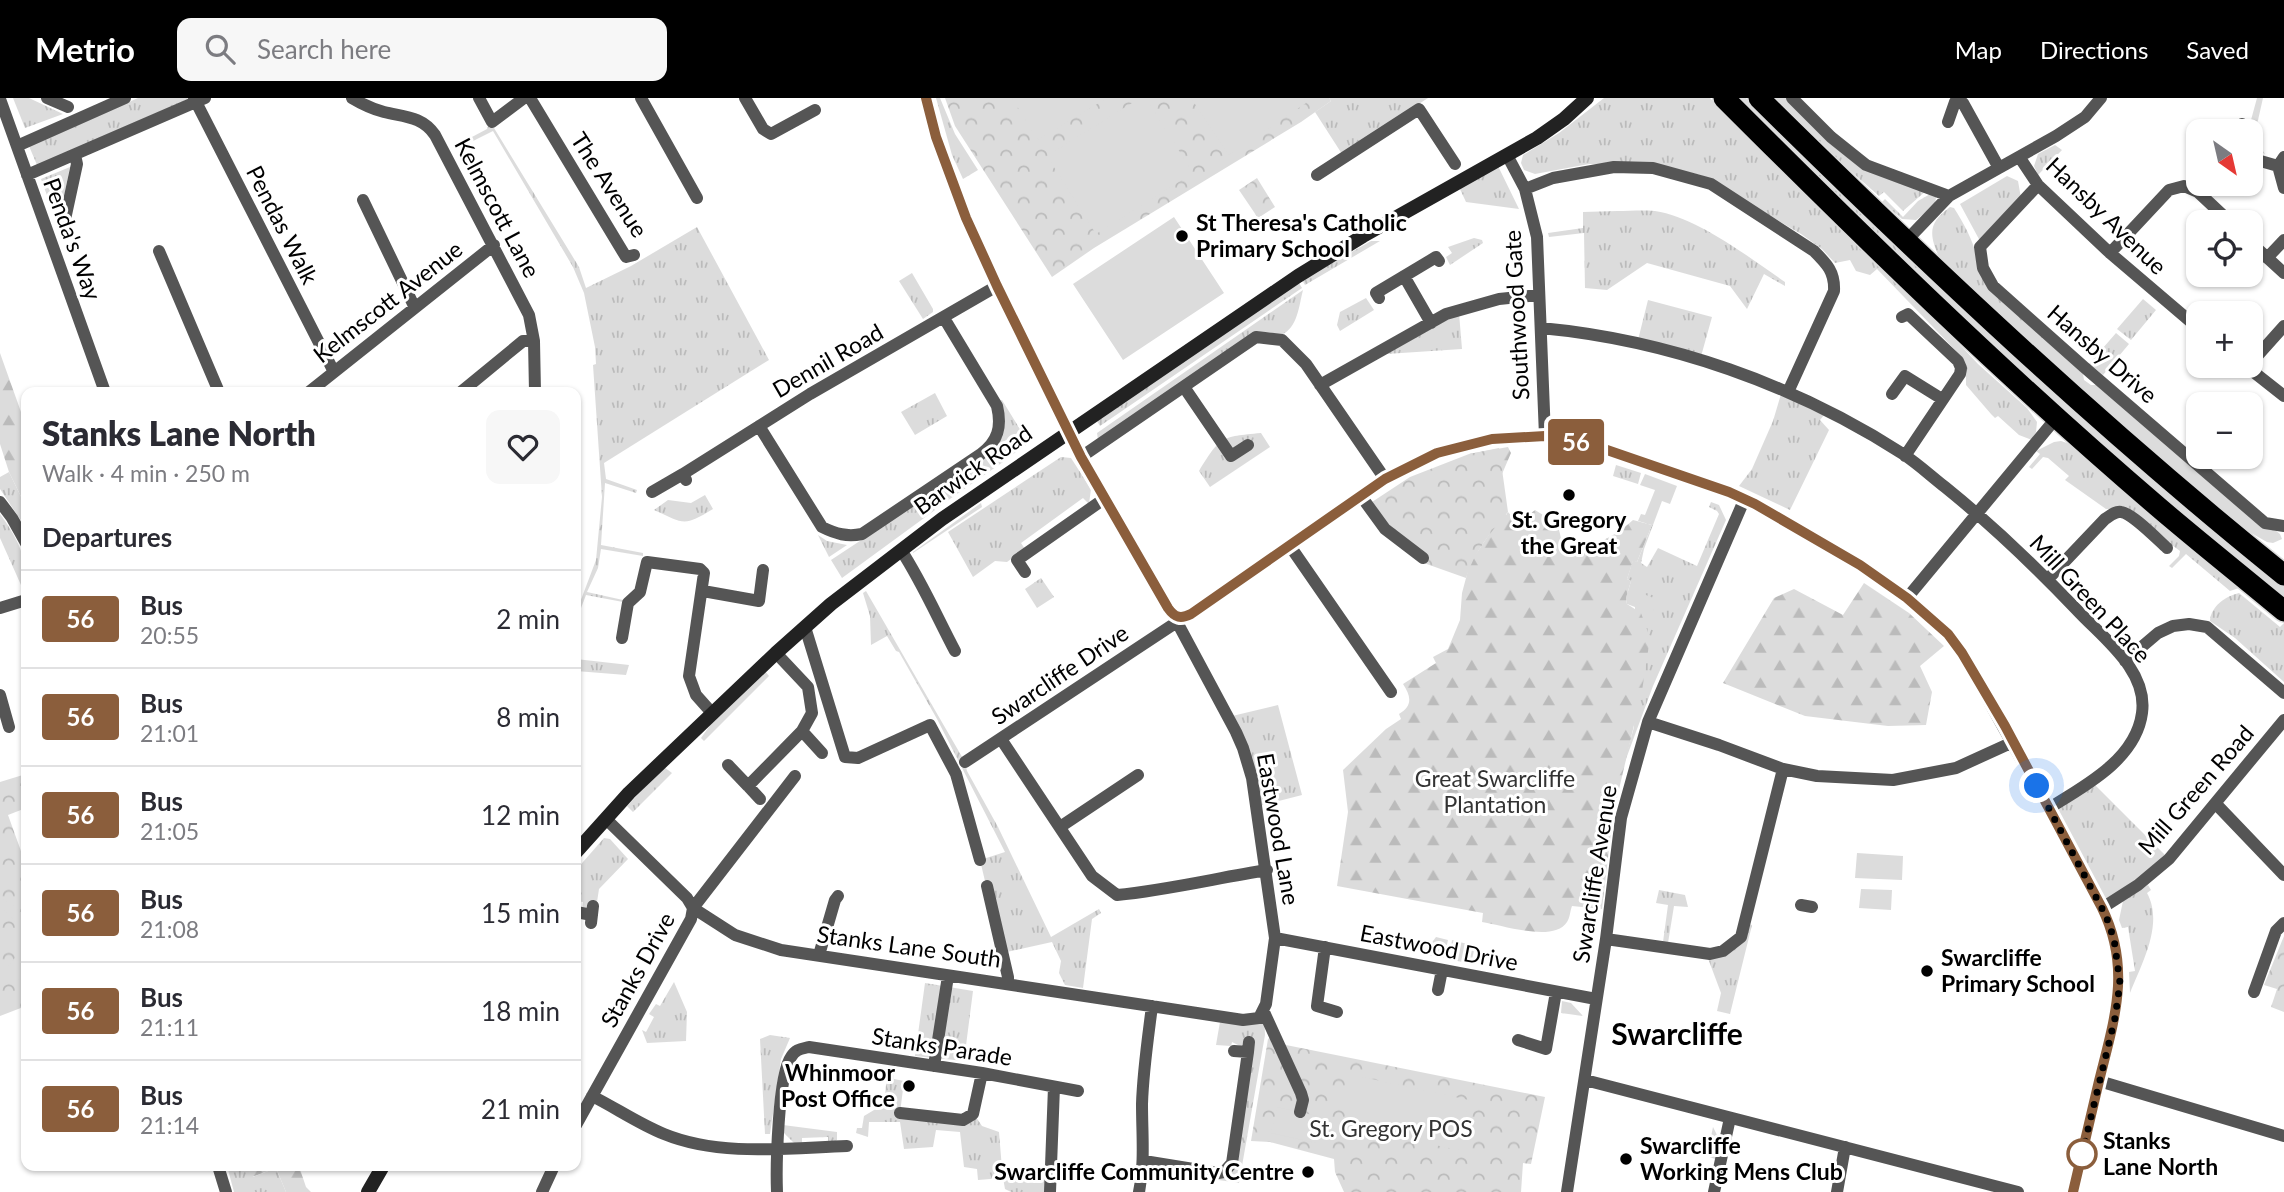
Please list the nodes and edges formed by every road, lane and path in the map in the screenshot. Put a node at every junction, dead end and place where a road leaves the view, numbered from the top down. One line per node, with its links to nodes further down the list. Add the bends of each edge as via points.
1 (47, 98): 16 (street)
2 (125, 98): 19 (street)
3 (352, 98): 39 (street, Kelmscott Lane, via 375,109 416,118 430,128)
4 (479, 98): 5 (street, via 492,122)
5 (527, 98): 43 (street, The Avenue, via 626,257)
6 (641, 98): 33 (street)
7 (745, 98): 17 (street, via 763,129 771,134)
8 (926, 98): 48 (street, Eastwood Lane, via 966,218)
9 (1587, 98): 21 (street, Barwick Road, via 1557,124)
10 (1724, 98): 73 (highway, via 1845,220)
11 (1759, 98): 37 (highway)
12 (1792, 98): 32 (street, via 1866,165)
13 (2101, 98): 22 (street, via 2085,117)
14 (0, 99): 19 (street, Penda's Way)
15 (198, 99): 20 (street); 60 (street, Pendas Walk)
16 (68, 107)
17 (815, 110)
18 (1948, 122): 26 (street, via 1955,103 1963,103)
19 (17, 146): 27 (street, Penda's Way)
20 (75, 155): 27 (street); 36 (street, Penda's Way)
21 (1507, 155): 31 (street, Southwood Gate); 75 (street, Barwick Road, via 1297,276)
22 (2020, 158): 26 (street); 29 (street, Hansby Avenue)
23 (2263, 159): 24 (street)
24 (2281, 161): 30 (street)
25 (1455, 164): 28 (street, via 1419,109)
26 (1999, 168): 32 (street)
27 (27, 175): 63 (street, Penda's Way)
28 (1317, 175)
29 (2038, 185): 41 (street, Hansby Avenue); 87 (street, Hansby Drive, via 1980,247 1983,268 1993,286 2265,523)
30 (2284, 188)
31 (1525, 189): 49 (street, Southwood Gate, via 1537,237); 69 (street, via 1553,177 1614,167 1653,168 1711,184 1814,251 1835,276 1835,291)
32 (1949, 196): 37 (street)
33 (697, 198)
34 (363, 200): 51 (street)
35 (2217, 210): 41 (street, via 2184,186 2169,190)
36 (64, 224)
37 (1907, 240): 95 (highway, via 2076,397)
38 (2284, 240): 44 (street)
39 (494, 245): 51 (street, Kelmscott Avenue); 58 (street, Kelmscott Lane, via 529,315)
40 (159, 251): 64 (street)
41 (2110, 253): 54 (street, Hansby Avenue)
42 (2263, 254): 44 (street)
43 (634, 255)
44 (2267, 258): 46 (street)
45 (1439, 261): 47 (street, via 1436,257)
46 (2284, 273)
47 (1404, 276): 50 (street, via 1376,293); 55 (street)
48 (997, 286): 52 (street, Dennil Road); 75 (street, Eastwood Lane)
49 (1539, 295): 55 (street, via 1499,299); 57 (street, Southwood Gate)
50 (1379, 298)
51 (414, 306): 60 (street, Kelmscott Avenue)
52 (944, 317): 74 (street, Dennil Road); 74 (street, via 997,406 998,434 981,454 862,534 843,535 822,527)
53 (1902, 317): 72 (street, via 1908,314 1960,365 1960,374)
54 (2186, 318)
55 (1431, 323): 62 (street)
56 (2284, 326): 59 (street)
57 (1541, 328): 69 (street, Mill Green Place, via 1656,348 1700,360 1774,392); 76 (street, Southwood Gate)
58 (534, 341): 66 (street, via 523,341); 67 (street, Kelmscott Lane)
59 (2263, 349)
60 (334, 372): 65 (street, Kelmscott Avenue)
61 (2262, 378): 71 (street)
62 (1320, 385): 68 (street, via 1282,340 1256,337); 80 (street)
63 (103, 387)
64 (217, 387)
65 (315, 387)
66 (467, 387)
67 (535, 387)
68 (1184, 387): 77 (street, via 1231,456); 79 (street)
69 (1788, 392): 78 (street, Mill Green Place)
70 (1892, 394): 72 (street, via 1905,376)
71 (2284, 396)
72 (1942, 399): 78 (street)
73 (2057, 417): 86 (street); 101 (highway)
74 (760, 426): 81 (street, Dennil Road, via 684,477)
75 (1069, 432): 79 (street, Eastwood Lane); 90 (street, Barwick Road)
76 (1545, 436): 80 (street, Swarcliffe Drive, via 1468,443); 84 (street, Swarcliffe Drive, via 1607,450)
77 (1248, 445)
78 (1905, 456): 86 (street, Mill Green Place)
79 (1081, 457): 83 (street, Eastwood Lane)
80 (1385, 479): 82 (street, Swarcliffe Drive)
81 (652, 492)
82 (1361, 496): 89 (street, Swarcliffe Drive); 92 (street, via 1385,529)
83 (1104, 499): 94 (street, via 1017,560); 102 (street, Eastwood Lane)
84 (1745, 499): 98 (street, Swarcliffe Drive, via 1860,565); 113 (street, Swarcliffe Avenue)
85 (0, 502): 88 (street)
86 (1979, 514): 96 (street, Mill Green Place); 98 (street)
87 (2284, 527)
88 (21, 534)
89 (1290, 546): 102 (street, Swarcliffe Drive); 108 (street)
90 (901, 550): 103 (street, Barwick Road); 105 (street)
91 (2168, 551): 96 (street, via 2131,516 2116,512)
92 (1423, 558)
93 (763, 570): 97 (street, via 759,601)
94 (1025, 572)
95 (2284, 575)
96 (2048, 579): 107 (street, Mill Green Place)
97 (703, 591): 104 (street, via 700,569 647,562 640,592 628,603); 111 (street, via 689,676 696,695)
98 (1907, 598): 117 (street, Swarcliffe Drive, via 1948,634)
99 (21, 602): 100 (street)
100 (0, 608)
101 (2284, 611)
102 (1177, 619): 116 (street, Swarcliffe Drive); 132 (street, Eastwood Lane, via 1243,748)
103 (805, 627): 106 (street, Barwick Road); 131 (street, via 845,757 858,758 930,725 956,774)
104 (622, 638)
105 (955, 651)
106 (776, 653): 111 (street, Barwick Road); 115 (street, via 808,687 812,713)
107 (2125, 661): 109 (street, via 2173,626 2207,627); 127 (street, Mill Green Place, via 2143,695 2138,733 2125,752 2091,781)
108 (1391, 692)
109 (2284, 693)
110 (0, 695): 114 (street)
111 (712, 713): 128 (street, Barwick Road)
112 (2284, 720): 126 (street, Mill Green Road)
113 (1648, 722): 121 (street); 142 (street, Swarcliffe Avenue, via 1621,818)
114 (9, 727)
115 (802, 732): 118 (street); 124 (street)
116 (1001, 739): 119 (street, Swarcliffe Drive); 129 (street)
117 (2014, 742): 121 (street, via 1956,768 1893,780 1817,776); 127 (street, Swarcliffe Drive)
118 (822, 753)
119 (965, 762)
120 (728, 765): 124 (street)
121 (1783, 769): 142 (street, via 1741,937 1723,951 1710,954)
122 (1138, 775): 129 (street)
123 (795, 776): 136 (street, Stanks Drive)
124 (748, 786): 125 (street)
125 (760, 799)
126 (2216, 804): 133 (street); 137 (street, Mill Green Road, via 2169,859)
127 (2049, 808): 137 (street, Swarcliffe Drive)
128 (606, 819): 130 (street, Barwick Road); 136 (street, Stanks Lane South)
129 (1060, 827): 132 (street, via 1092,876 1117,895)
130 (581, 846)
131 (979, 860)
132 (1266, 870): 141 (street, Eastwood Lane)
133 (2284, 875)
134 (987, 886): 147 (street)
135 (838, 896): 144 (street)
136 (693, 908): 144 (street, Stanks Lane South, via 756,944); 163 (street, Stanks Drive)
137 (2102, 908): 160 (street, Swarcliffe Drive, via 2114,939 2120,983)
138 (581, 913): 139 (street)
139 (592, 915)
140 (2284, 923): 150 (street, via 2276,931)
141 (1275, 938): 143 (street, Eastwood Drive); 153 (street, Eastwood Lane)
142 (1606, 939): 151 (street, Swarcliffe Avenue)
143 (1325, 947): 145 (street, Eastwood Drive); 154 (street, via 1317,1006)
144 (819, 955): 146 (street, Stanks Lane South)
145 (1442, 970): 148 (street); 149 (street, Eastwood Drive)
146 (948, 976): 147 (street, Stanks Lane South); 157 (street)
147 (1008, 983): 152 (street, Stanks Lane South)
148 (1438, 990)
149 (1556, 992): 151 (street, Eastwood Drive); 155 (street, via 1546,1048)
150 (2254, 992)
151 (1596, 999): 159 (street, Swarcliffe Avenue)
152 (1152, 1006): 153 (street, Stanks Lane South, via 1252,1020); 172 (street, via 1144,1065)
153 (1264, 1012): 164 (street, via 1301,1093)
154 (1337, 1012)
155 (1518, 1040)
156 (1234, 1051): 172 (street, via 1248,1047 1228,1169 1218,1173)
157 (934, 1066): 158 (street, Stanks Parade); 171 (street, Stanks Parade, via 798,1049 789,1058 785,1075)
158 (982, 1073): 161 (street, Stanks Parade); 165 (street, via 973,1114 963,1120)
159 (1585, 1080): 167 (street); 183 (street, Swarcliffe Avenue)
160 (2099, 1081): 168 (street); 188 (street, Swarcliffe Drive)
161 (1054, 1087): 162 (street, Stanks Parade); 181 (street)
162 (1078, 1091)
163 (592, 1096): 166 (street, Stanks Drive); 171 (street, via 680,1139 741,1149)
164 (1300, 1112)
165 (900, 1113)
166 (581, 1116)
167 (1730, 1118): 170 (street); 184 (street)
168 (2284, 1136)
169 (847, 1146): 171 (street)
170 (1845, 1147): 176 (street); 185 (street)
171 (777, 1149): 180 (street)
172 (1144, 1161): 182 (street)
173 (220, 1171): 177 (street)
174 (380, 1171): 178 (street)
175 (552, 1171): 179 (street)
176 (1962, 1178): 186 (street); 187 (street)
177 (226, 1192)
178 (368, 1192)
179 (542, 1192)
180 (777, 1192)
181 (1050, 1192)
182 (1139, 1192)
183 (1567, 1192)
184 (1714, 1192)
185 (1837, 1192)
186 (1959, 1192)
187 (2018, 1192)
188 (2073, 1192)

